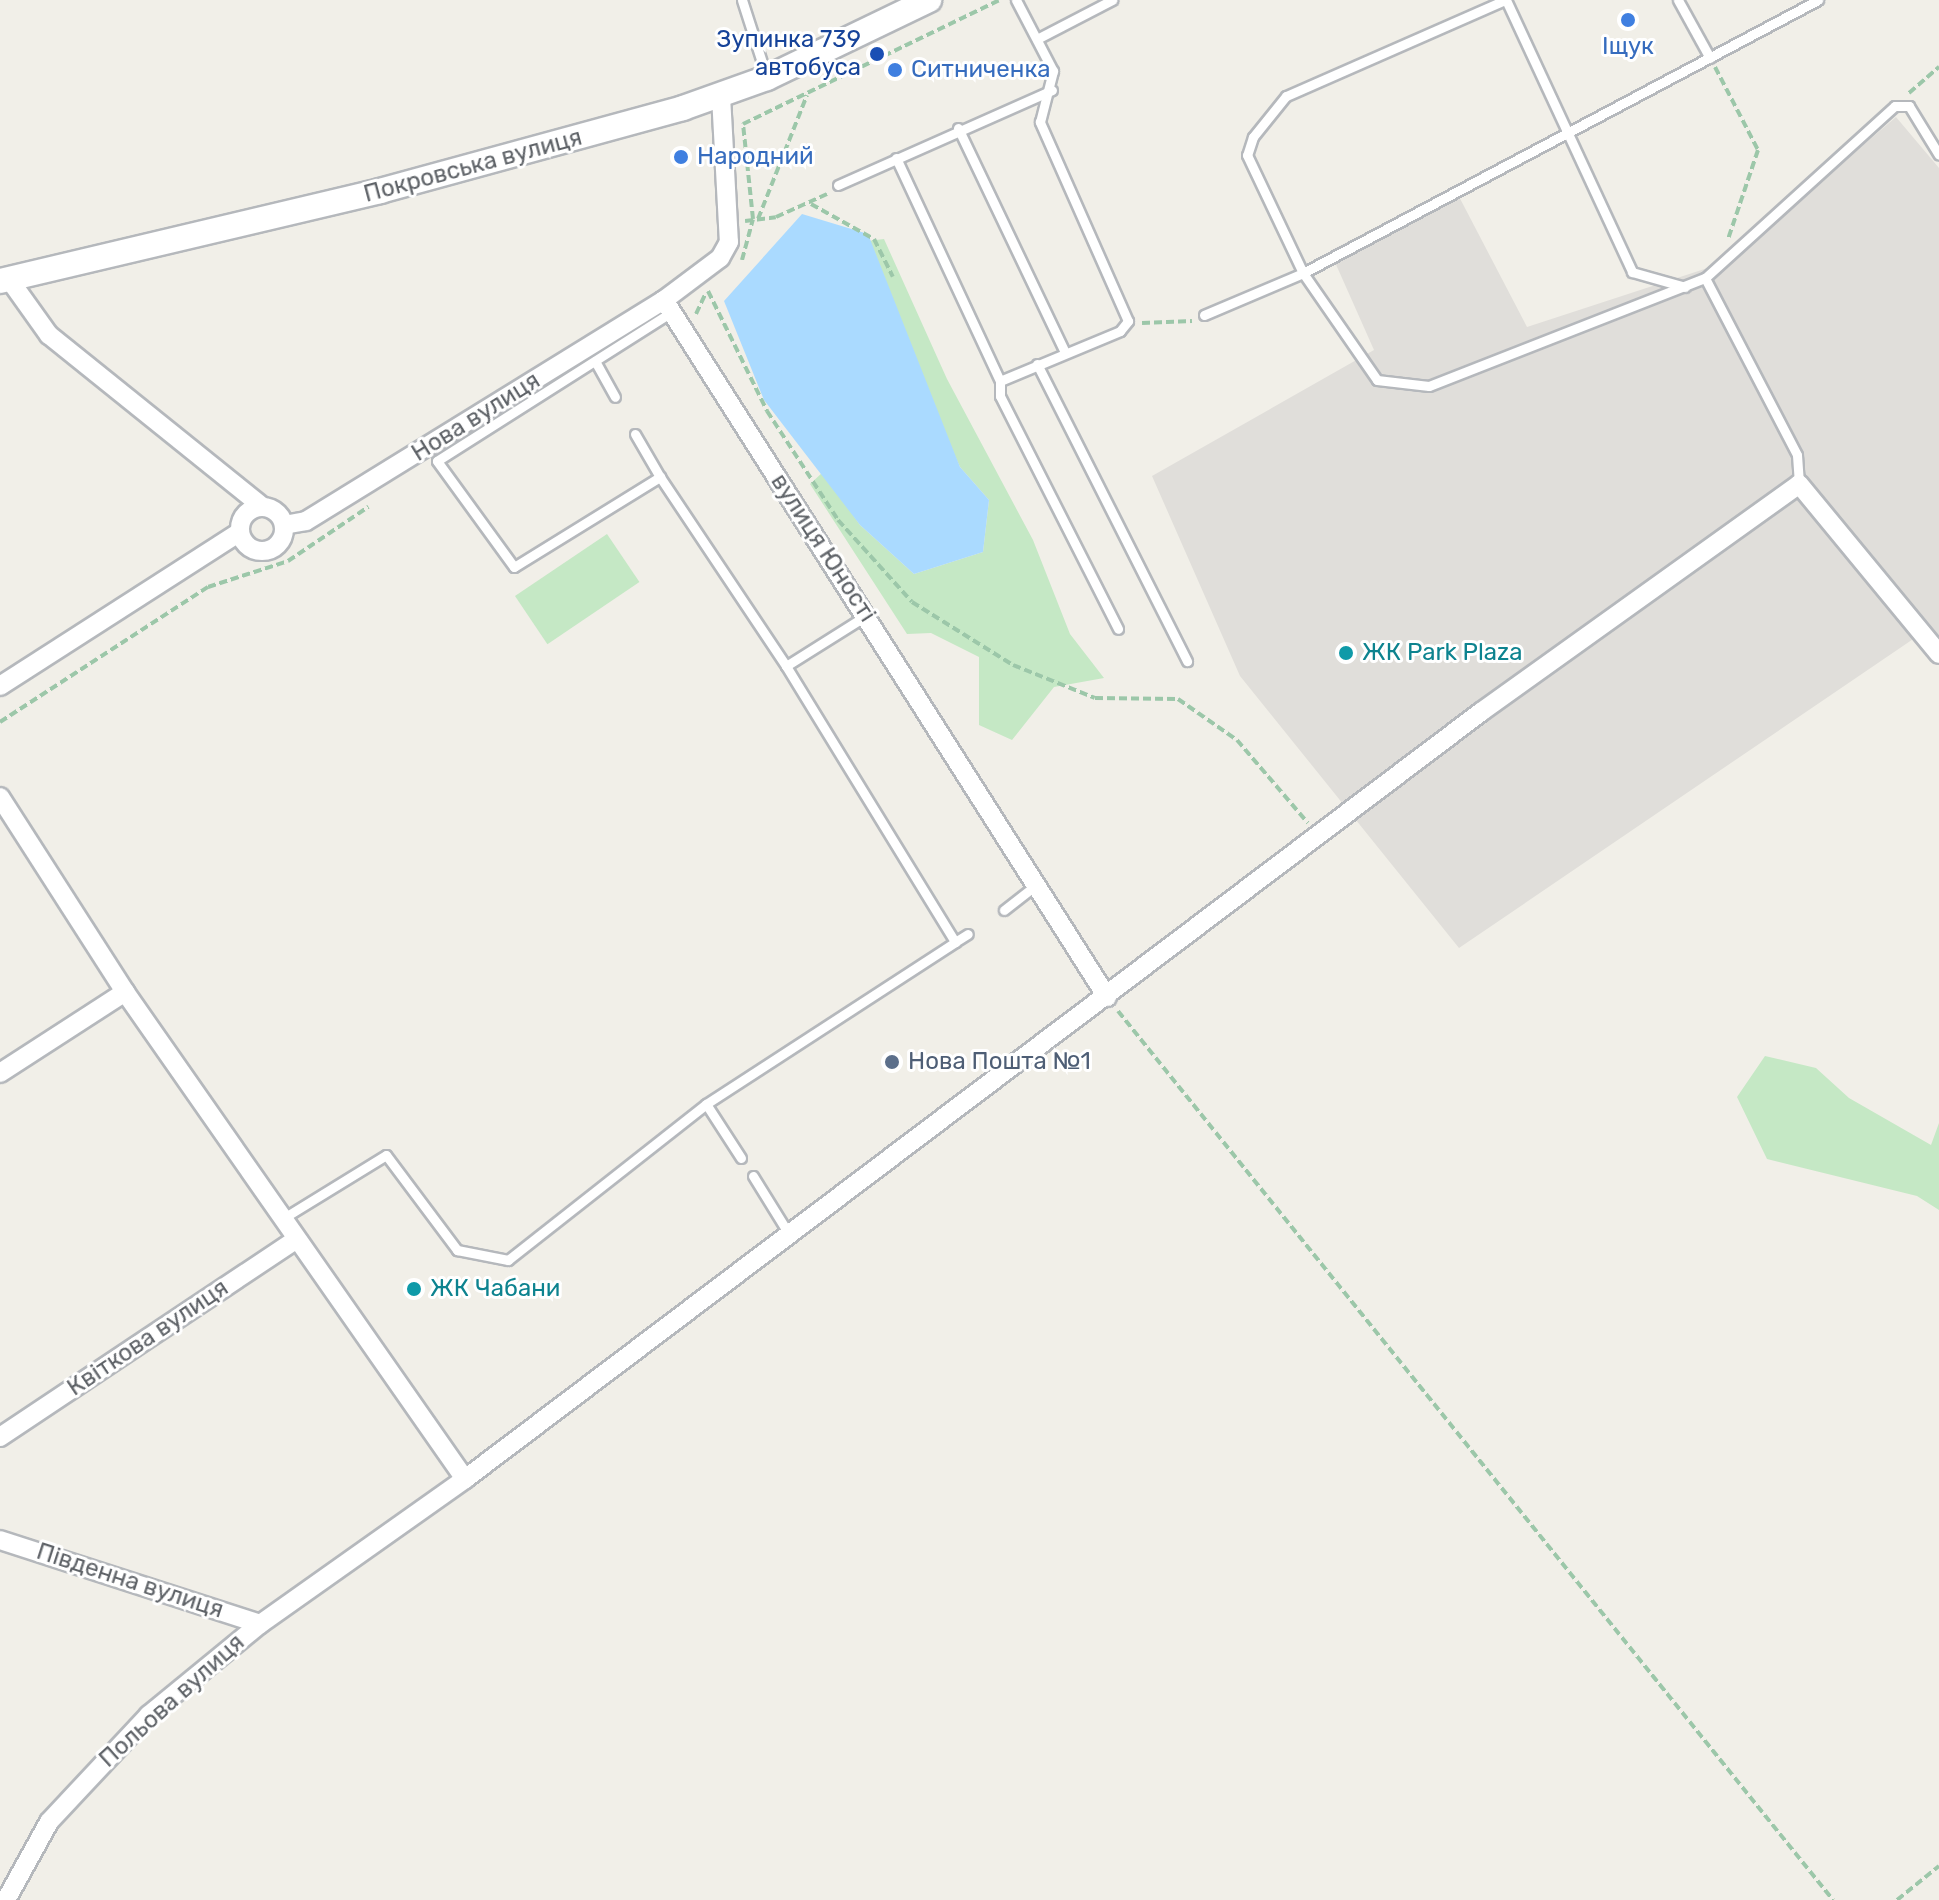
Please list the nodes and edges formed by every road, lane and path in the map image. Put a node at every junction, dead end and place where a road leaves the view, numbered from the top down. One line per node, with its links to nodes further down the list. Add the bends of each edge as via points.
1 (742, 0): 12 (lane)
2 (929, 0): 12 (street, Покровська вулиця)
3 (999, 0): 14 (path)
4 (1016, 0): 9 (lane)
5 (1112, 0): 9 (lane)
6 (1506, 0): 18 (lane); 28 (lane, via 1274,107 1247,155)
7 (1678, 0): 10 (lane)
8 (1818, 0): 10 (lane)
9 (1037, 39): 13 (lane, via 1053,71)
10 (1710, 58): 18 (lane); 26 (path, via 1758,150)
11 (1939, 67): 16 (path)
12 (767, 78): 15 (street, Покровська вулиця)
13 (1052, 90): 17 (lane); 38 (lane, via 1040,122)
14 (808, 93): 24 (path); 24 (path, via 743,124)
15 (721, 96): 25 (street); 31 (street, Покровська вулиця, via 380,191)
16 (1895, 106): 19 (lane, via 1909,106); 26 (lane)
17 (958, 128): 20 (lane); 39 (lane)
18 (1567, 133): 28 (lane); 33 (lane, via 1632,272)
19 (1939, 155)
20 (896, 158): 21 (lane); 42 (lane)
21 (838, 185)
22 (824, 196): 23 (path)
23 (811, 204): 24 (path); 29 (path, via 874,239)
24 (756, 219): 25 (path); 27 (path, via 749,253)
25 (732, 223): 35 (street, via 720,258)
26 (1721, 257): 30 (lane)
27 (739, 263)
28 (1303, 273): 33 (lane, via 1377,380 1429,386); 36 (lane)
29 (893, 277)
30 (1705, 278): 33 (lane); 46 (lane, via 1797,455)
31 (4, 280): 48 (street, via 49,335)
32 (719, 282): 34 (path)
33 (1685, 287)
34 (708, 291): 37 (path); 59 (path, via 767,411 838,520 912,602 1013,665 1095,698 1178,699 1237,740)
35 (667, 307): 40 (lane); 49 (street, Нова вулиця, via 331,506); 51 (street, вулиця Юності)
36 (1204, 315): 38 (path, via 1185,325)
37 (694, 320)
38 (1128, 321): 39 (lane, via 1120,331)
39 (1065, 352): 41 (lane)
40 (595, 361): 43 (lane); 45 (lane, via 437,461 514,567)
41 (1037, 364): 42 (lane); 54 (lane)
42 (1000, 381): 52 (lane, via 1000,396)
43 (615, 397)
44 (635, 434): 45 (lane)
45 (660, 477): 55 (lane)
46 (1799, 484): 53 (street); 59 (street, Польова вулиця)
47 (375, 503): 57 (path, via 288,561 208,587)
48 (262, 506): 49 (street); 50 (street, via 248,511)
49 (284, 525): 50 (street, via 276,546 262,551)
50 (240, 532): 56 (street)
51 (867, 615): 55 (lane); 60 (street, вулиця Юності)
52 (1118, 629)
53 (1939, 654)
54 (1187, 661)
55 (786, 666): 63 (lane)
56 (0, 686)
57 (0, 722)
58 (0, 797): 64 (street)
59 (1318, 834): 65 (street, Польова вулиця)
60 (1037, 884): 61 (lane); 65 (street, вулиця Юності)
61 (1004, 910)
62 (968, 934): 63 (lane)
63 (955, 942): 67 (lane)
64 (125, 992): 66 (street); 70 (street)
65 (1107, 997): 71 (street, Польова вулиця); 79 (path)
66 (0, 1073)
67 (706, 1104): 68 (lane); 70 (lane, via 508,1260 457,1250 386,1155)
68 (741, 1158)
69 (753, 1176): 71 (lane)
70 (281, 1219): 72 (street)
71 (789, 1234): 74 (street, Польова вулиця)
72 (295, 1240): 73 (street, Квіткова вулиця); 74 (street)
73 (0, 1437)
74 (465, 1479): 76 (street, Польова вулиця)
75 (0, 1540): 76 (street, Південна вулиця)
76 (260, 1624): 78 (street, Польова вулиця, via 100,1763 49,1822)
77 (1939, 1866): 80 (path)
78 (6, 1900)
79 (1833, 1900)
80 (1897, 1900)

